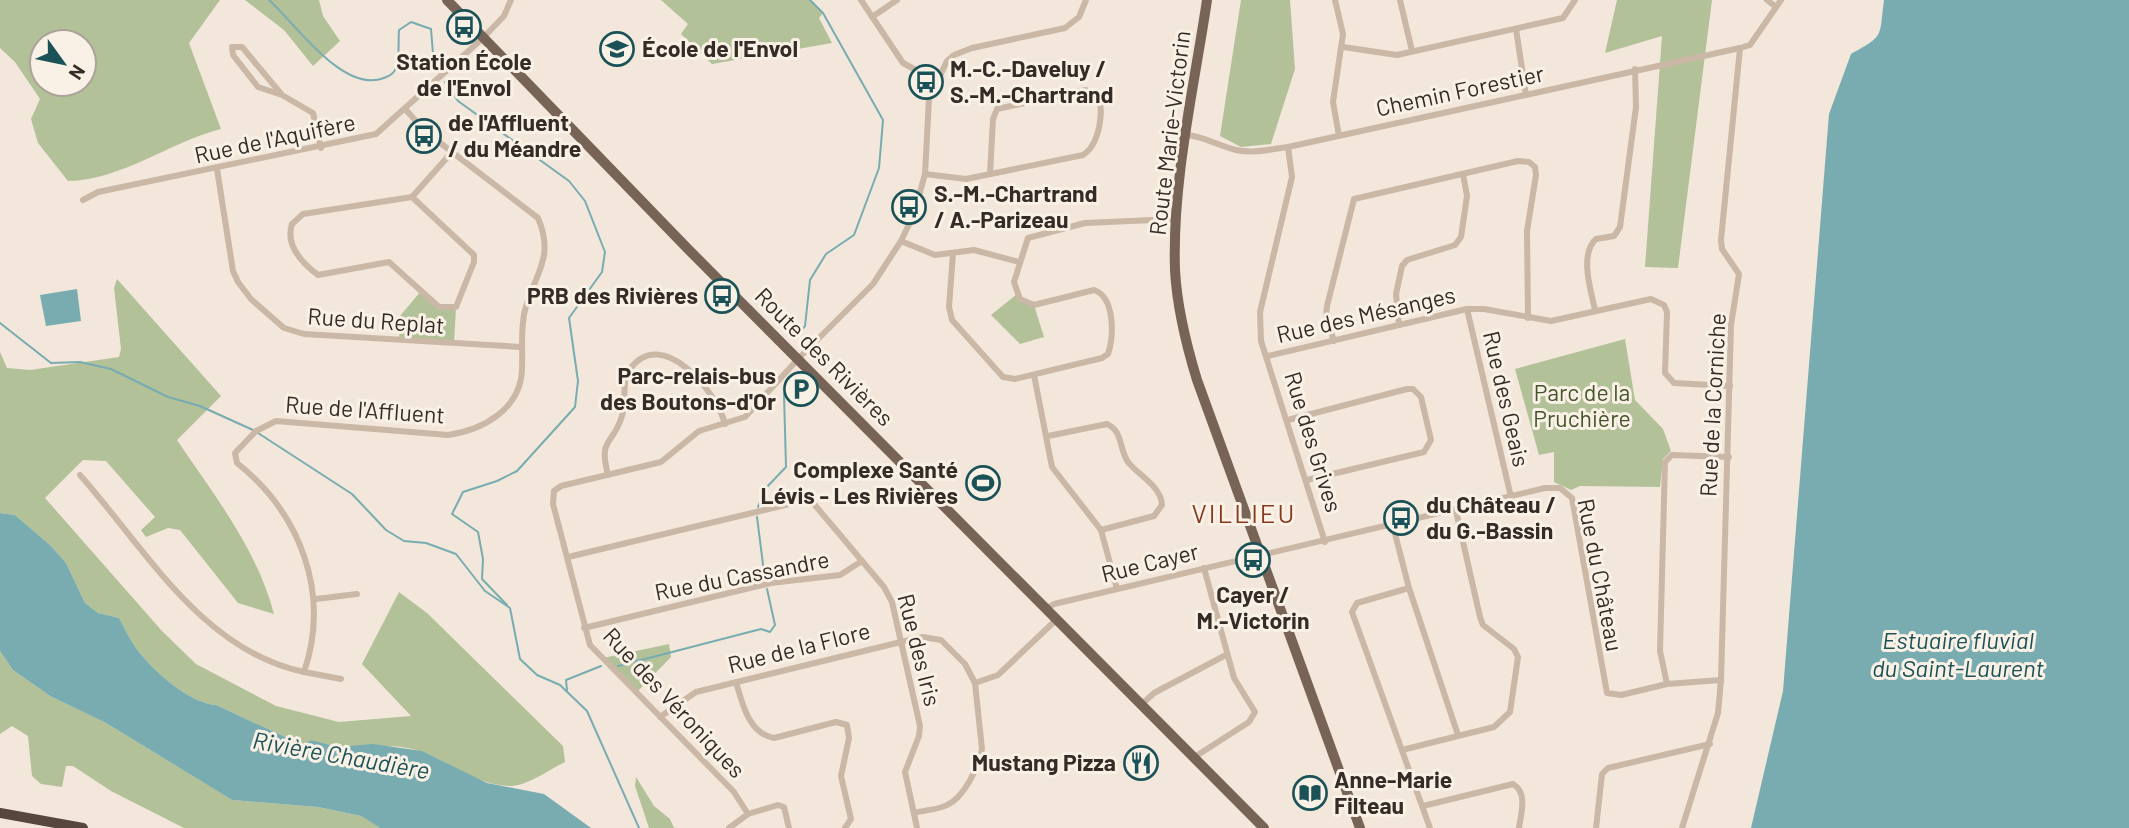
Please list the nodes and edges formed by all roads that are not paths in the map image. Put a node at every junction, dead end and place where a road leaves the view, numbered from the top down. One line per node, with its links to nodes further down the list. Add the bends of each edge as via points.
1 (447, 0): 15 (main road, Route des Rivières)
2 (511, 0): 15 (street, Rue de l'Aquifère, via 504,16)
3 (860, 0): 13 (street)
4 (897, 0): 13 (street)
5 (1086, 0): 20 (street, via 1080,17 1065,28 960,52 947,61)
6 (1207, 0): 24 (main road, Route Marie-Victorin)
7 (1335, 0): 16 (street)
8 (1400, 0): 18 (street)
9 (1575, 0): 14 (street, via 1563,18)
10 (1767, 0): 12 (street)
11 (1781, 0): 12 (street)
12 (1776, 7): 17 (street, via 1749,44)
13 (872, 17): 20 (street, via 903,63)
14 (1516, 29): 18 (street); 22 (street)
15 (482, 38): 23 (street, Rue de l'Aquifère); 46 (main road, Route des Rivières)
16 (1343, 47): 18 (street, via 1388,55); 25 (street, via 1333,102)
17 (1740, 48): 19 (street, Chemin Forestier); 48 (street, Rue de la Corniche, via 1721,240 1739,274 1731,325)
18 (1412, 51)
19 (1634, 69): 22 (street, Chemin Forestier); 40 (street, via 1636,107 1620,227 1614,236 1597,239 1589,250 1588,277)
20 (936, 81): 30 (street, via 929,99)
21 (282, 95): 21 (street, via 242,47 232,47 233,55 258,87); 27 (street, via 313,113)
22 (1526, 95): 25 (street, Chemin Forestier)
23 (405, 108): 27 (street, Rue de l'Aquifère, via 376,134); 28 (street, Rue de l'Affluent)
24 (1188, 135): 26 (street, Chemin Forestier, via 1207,137 1236,150); 35 (main road, Route Marie-Victorin)
25 (1339, 136): 26 (street, Chemin Forestier)
26 (1288, 147): 45 (street, Rue des Grives, via 1292,177 1260,312 1261,341)
27 (321, 148): 29 (street, Rue de l'Aquifère)
28 (452, 152): 33 (street); 44 (street, Rue de l'Affluent, via 526,206 544,232 544,263 528,299)
29 (217, 169): 34 (street, Rue de l'Aquifère, via 98,192); 44 (street, Rue du Replat, via 233,271 251,299 284,328 304,334)
30 (925, 174): 31 (street, via 958,180); 36 (street)
31 (990, 174): 31 (street, via 1089,151 1097,138 1100,99 1096,93 1086,90 997,109)
32 (1463, 174): 41 (street, via 1518,161 1535,167 1527,231); 42 (street, via 1468,196 1461,237 1455,245 1407,260 1402,267 1396,294); 43 (street, via 1354,199 1327,306)
33 (412, 197): 33 (street, via 303,214 292,224 291,242 306,266 318,275 389,262 439,307 456,307 474,255)
34 (83, 200)
35 (1176, 219): 38 (street, via 1085,223 1046,232 1027,238); 61 (main road, Route Marie-Victorin, via 1175,273 1186,346)
36 (901, 241): 37 (street, via 934,256); 46 (street, via 873,284)
37 (953, 253): 38 (street, via 974,250); 47 (street, via 949,314 956,328 1003,377)
38 (1019, 262): 47 (street, via 1015,288 1027,304 1094,290 1108,300 1108,354)
39 (1467, 309): 41 (street, Rue des Mésanges); 42 (street, Rue des Mésanges); 56 (street, Rue des Geais)
40 (1595, 310): 41 (street, Rue des Mésanges, via 1550,321); 48 (street, Rue des Mésanges, via 1657,301 1667,312 1668,379)
41 (1528, 318)
42 (1399, 325): 43 (street, Rue des Mésanges)
43 (1334, 341): 45 (street, Rue des Mésanges)
44 (521, 347): 68 (street, Rue de l'Affluent, via 519,389 499,415 472,430 448,435 276,421 267,423 239,447 237,463 263,486 300,544)
45 (1268, 356): 49 (street, Rue des Grives)
46 (799, 358): 50 (street, via 745,417); 69 (main road, Route des Rivières)
47 (1034, 375): 51 (street)
48 (1730, 386): 52 (street, Rue de la Corniche)
49 (1288, 420): 55 (street, Rue des Grives); 55 (street, via 1407,389 1421,397 1431,440 1424,452)
50 (725, 424): 54 (street, via 699,431 668,459); 54 (street, via 715,398 678,361 660,354 641,359 627,373 622,418 604,447)
51 (1048, 436): 59 (street, via 1057,477); 59 (street, via 1112,426 1126,458 1159,492 1162,505 1154,516)
52 (1728, 457): 76 (street, Rue de la Corniche); 79 (street, via 1672,455 1665,462 1660,651)
53 (80, 475): 74 (street, via 207,622 270,661)
54 (608, 475): 62 (street, Rue des Véroniques, via 554,491 553,504)
55 (1307, 480): 60 (street, Rue des Grives)
56 (1511, 497): 57 (street, Rue du Château); 79 (street, Rue du Château, via 1553,487 1572,498 1607,693 1621,695)
57 (1456, 511): 58 (street, Rue du Château); 82 (street, via 1483,625 1518,657 1514,696 1503,721)
58 (1393, 526): 60 (street, Rue du Château); 65 (street)
59 (1101, 530): 66 (street)
60 (1325, 542): 61 (street, Rue du Château)
61 (1262, 554): 64 (street, Rue Cayer); 98 (main road, Route Marie-Victorin)
62 (568, 556): 63 (street, Rue des Iris, via 807,501 823,513); 71 (street, Rue des Véroniques)
63 (862, 562): 71 (street, Rue du Cassandre, via 840,575 771,583); 72 (street, Rue des Iris, via 889,593)
64 (1204, 568): 66 (street, Rue Cayer); 73 (street)
65 (1409, 588): 82 (street); 84 (street, via 1357,603 1352,612)
66 (1117, 589): 69 (street, Rue Cayer)
67 (357, 594): 68 (street)
68 (316, 599): 74 (street, Rue de l'Affluent)
69 (1047, 608): 70 (main road, Route des Rivières)
70 (1057, 619): 78 (street, via 998,675); 80 (main road, Route des Rivières)
71 (584, 628): 81 (street, Rue des Véroniques, via 590,645)
72 (901, 642): 77 (street, Rue de la Flore); 78 (street, Rue de la Flore, via 923,637 941,640 965,664); 88 (street, Rue des Iris, via 919,726 905,772)
73 (1226, 655): 80 (street); 85 (street, via 1255,715)
74 (304, 672): 75 (street)
75 (341, 679)
76 (1721, 680): 79 (street, Rue du Château); 83 (street, Rue de la Corniche)
77 (736, 682): 81 (street, Rue de la Flore, via 688,695); 95 (street, via 743,706 764,736 774,738 836,722 847,725 849,738 841,776 851,819)
78 (975, 683): 88 (street, Rue de la Flore, via 980,759 955,800)
79 (1667, 684)
80 (1142, 704): 85 (main road, Route des Rivières)
81 (660, 717): 89 (street, Rue des Véroniques, via 734,792)
82 (1458, 735): 84 (street)
83 (1710, 744): 101 (street, via 1608,768 1602,774); 102 (street, Rue de la Corniche)
84 (1402, 750): 86 (street)
85 (1193, 758): 97 (main road, Route des Rivières)
86 (1423, 806): 99 (street); 100 (street, via 1513,784 1522,794)
87 (0, 813): 90 (highway)
88 (914, 813): 96 (street, Rue des Iris)
89 (748, 814): 93 (street); 94 (street, via 778,805 783,807)
90 (35, 820): 91 (highway); 92 (highway)
91 (72, 828)
92 (83, 828)
93 (729, 828)
94 (789, 828)
95 (845, 828)
96 (917, 828)
97 (1264, 828)
98 (1360, 828)
99 (1430, 828)
100 (1519, 828)
101 (1596, 828)
102 (1682, 828)

